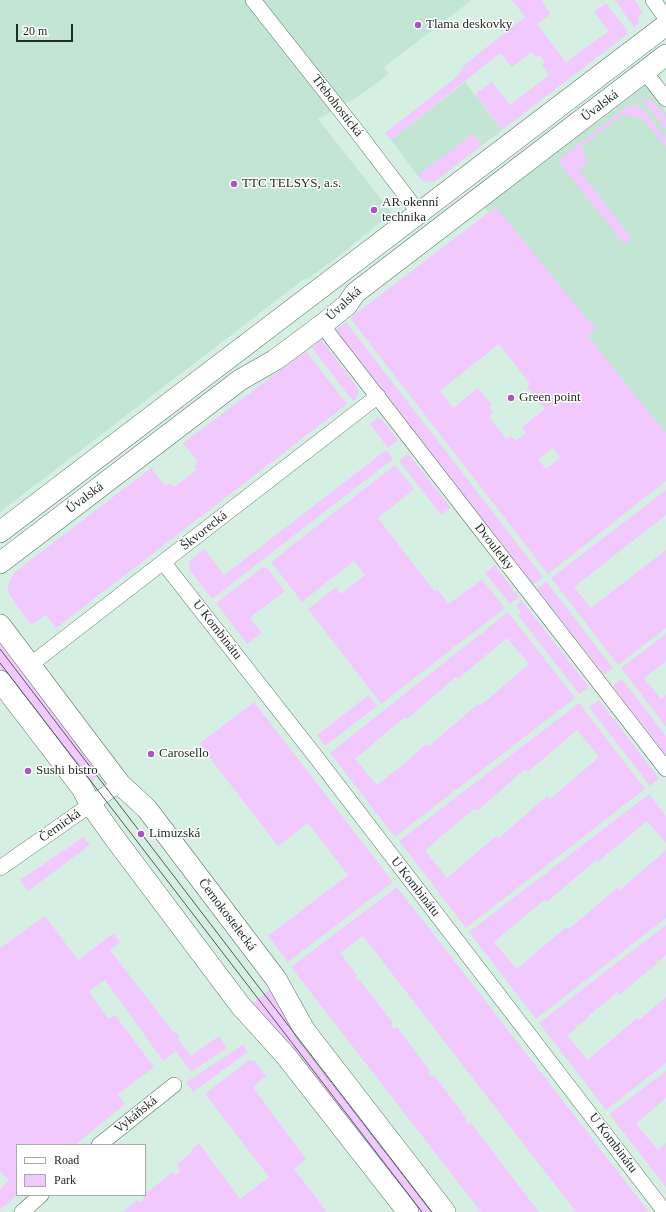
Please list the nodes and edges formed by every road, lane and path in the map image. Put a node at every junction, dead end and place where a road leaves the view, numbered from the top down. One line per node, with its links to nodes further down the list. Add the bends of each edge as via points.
1 (253, 0): 9 (street, Třebohostická)
2 (652, 0): 3 (street)
3 (666, 18)
4 (666, 25): 5 (main road, Úvalská)
5 (630, 52): 7 (main road); 9 (main road, Úvalská)
6 (666, 55): 7 (main road, Úvalská)
7 (645, 72): 8 (street); 11 (main road, Úvalská, via 355,293 347,305)
8 (666, 99)
9 (419, 213): 10 (main road, Úvalská)
10 (304, 301): 11 (main road); 13 (main road, Úvalská)
11 (322, 325): 12 (street, Dvouletky); 15 (main road, Úvalská, via 275,360 240,380)
12 (378, 396): 14 (street, Škvorecká); 19 (street, Dvouletky)
13 (0, 532)
14 (164, 562): 17 (street, Škvorecká); 29 (street, U Kombinátu)
15 (0, 563)
16 (0, 625): 17 (main road, Černokostelecká)
17 (30, 665): 20 (main road, Černokostelecká)
18 (0, 681): 21 (main road, via 82,788)
19 (666, 769)
20 (120, 784): 21 (street, Černická); 28 (main road, Černokostelecká, via 147,809 267,967 305,1030)
21 (91, 805): 22 (street, Černická); 27 (main road, via 240,1005 286,1056)
22 (0, 868)
23 (174, 1085): 24 (street, Vykáňská)
24 (100, 1144)
25 (40, 1196): 26 (street)
26 (22, 1212)
27 (408, 1212)
28 (445, 1212)
29 (666, 1212)

